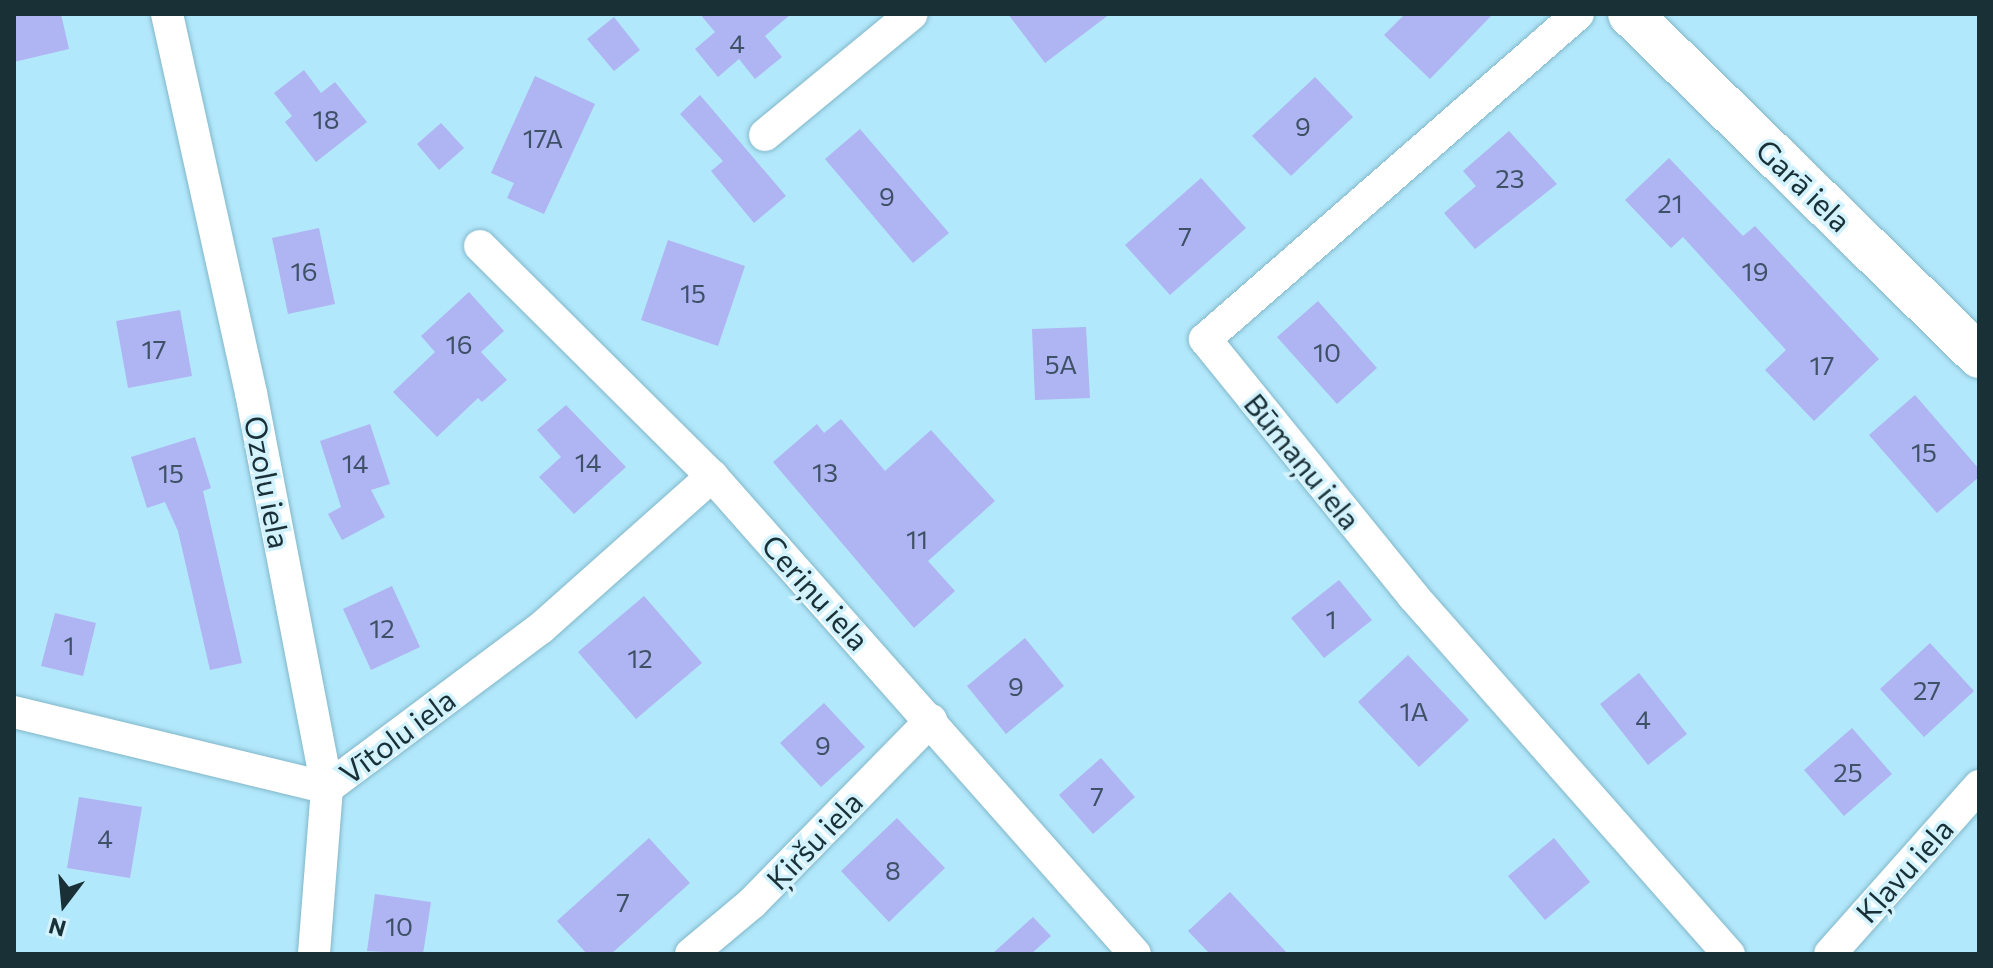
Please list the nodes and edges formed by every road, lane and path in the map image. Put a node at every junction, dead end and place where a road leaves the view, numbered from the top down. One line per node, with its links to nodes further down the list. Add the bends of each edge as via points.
1 (167, 14): 12 (street, Ozolu iela, via 251,393)
2 (912, 14): 5 (street)
3 (1578, 14): 16 (street, Būmaņu iela, via 1205,339 1413,596)
4 (1630, 14): 7 (street, Garā iela)
5 (765, 135)
6 (480, 246): 8 (street, Ceriņu iela)
7 (1979, 356)
8 (712, 476): 10 (street, Ceriņu iela); 12 (street, Vītolu iela, via 541,628)
9 (14, 712): 12 (street, Vītolu iela)
10 (931, 720): 14 (street, Ķiršu iela, via 752,903); 15 (street, Ceriņu iela)
11 (1979, 786): 17 (street, Kļavu iela)
12 (327, 788): 13 (street, Ozolu iela)
13 (314, 954)
14 (691, 954)
15 (1135, 954)
16 (1729, 954)
17 (1830, 954)

